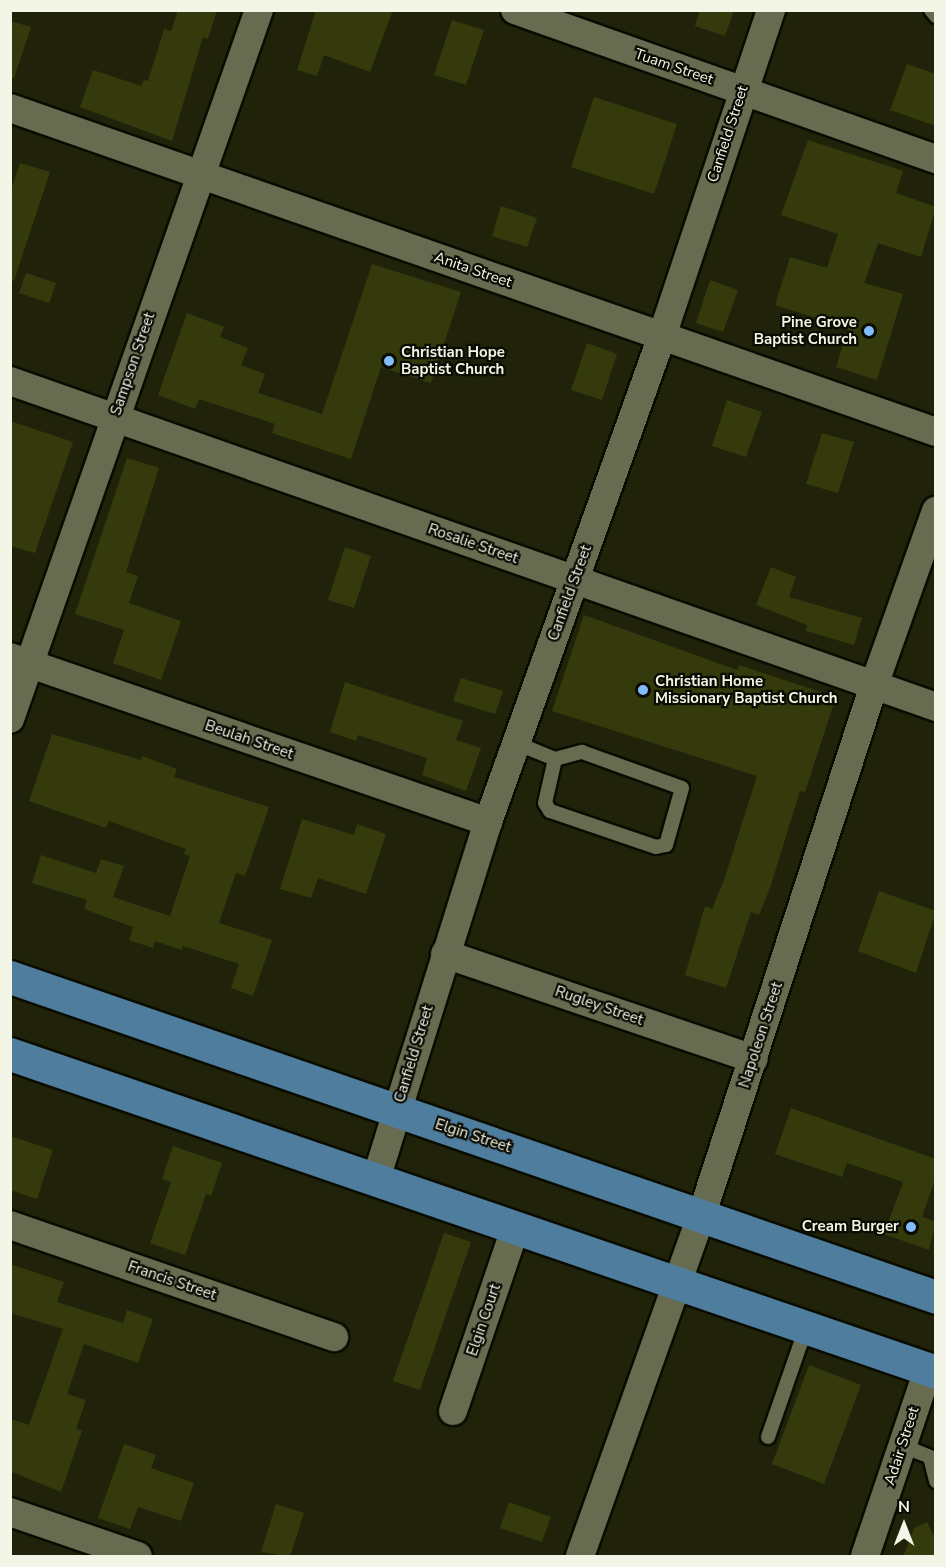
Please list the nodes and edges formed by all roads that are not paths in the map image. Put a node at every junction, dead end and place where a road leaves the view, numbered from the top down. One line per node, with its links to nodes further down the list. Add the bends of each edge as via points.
1 (259, 10): 9 (street, Sampson Street)
2 (515, 10): 6 (street, Tuam Street)
3 (771, 10): 6 (street, Canfield Street)
4 (931, 10): 5 (lane)
5 (936, 16)
6 (742, 91): 8 (street, Tuam Street); 10 (street, Canfield Street)
7 (10, 108): 9 (street, Anita Street)
8 (936, 159)
9 (201, 174): 10 (street, Anita Street); 12 (street, Sampson Street)
10 (662, 336): 13 (street, Anita Street); 15 (street, Canfield Street)
11 (10, 381): 12 (street, Rosalie Street)
12 (115, 418): 15 (street, Rosalie Street); 16 (street, Sampson Street)
13 (936, 432)
14 (936, 512): 17 (street, Napoleon Street)
15 (574, 580): 17 (street, Rosalie Street); 20 (street, Canfield Street)
16 (20, 660): 19 (street, Sampson Street); 22 (street, Beulah Street)
17 (874, 686): 18 (street, Rosalie Street); 26 (street, Napoleon Street)
18 (936, 707)
19 (10, 719)
20 (516, 743): 21 (lane); 22 (street, Canfield Street)
21 (555, 759): 21 (lane, via 545,803 550,811 656,847 666,845 682,788 582,752)
22 (488, 822): 23 (street, Canfield Street)
23 (445, 954): 26 (street, Rugley Street); 27 (street, Canfield Street)
24 (10, 977): 27 (main road, Elgin Street)
25 (10, 1054): 28 (main road)
26 (754, 1059): 29 (street, Napoleon Street)
27 (396, 1111): 28 (street, Canfield Street); 29 (main road, Elgin Street)
28 (376, 1179): 31 (main road)
29 (702, 1214): 32 (street, Napoleon Street); 33 (main road, Elgin Street)
30 (10, 1225): 35 (street, Francis Street)
31 (515, 1229): 32 (main road); 37 (street, Elgin Court)
32 (678, 1283): 34 (main road); 44 (street, Napoleon Street)
33 (936, 1297)
34 (806, 1328): 36 (main road); 38 (lane)
35 (334, 1337)
36 (932, 1371): 39 (street, Adair Street)
37 (453, 1411)
38 (768, 1437)
39 (903, 1446): 40 (lane); 45 (street, Adair Street)
40 (933, 1452): 41 (lane)
41 (936, 1481)
42 (10, 1512): 43 (street)
43 (138, 1557)
44 (580, 1557)
45 (865, 1557)

